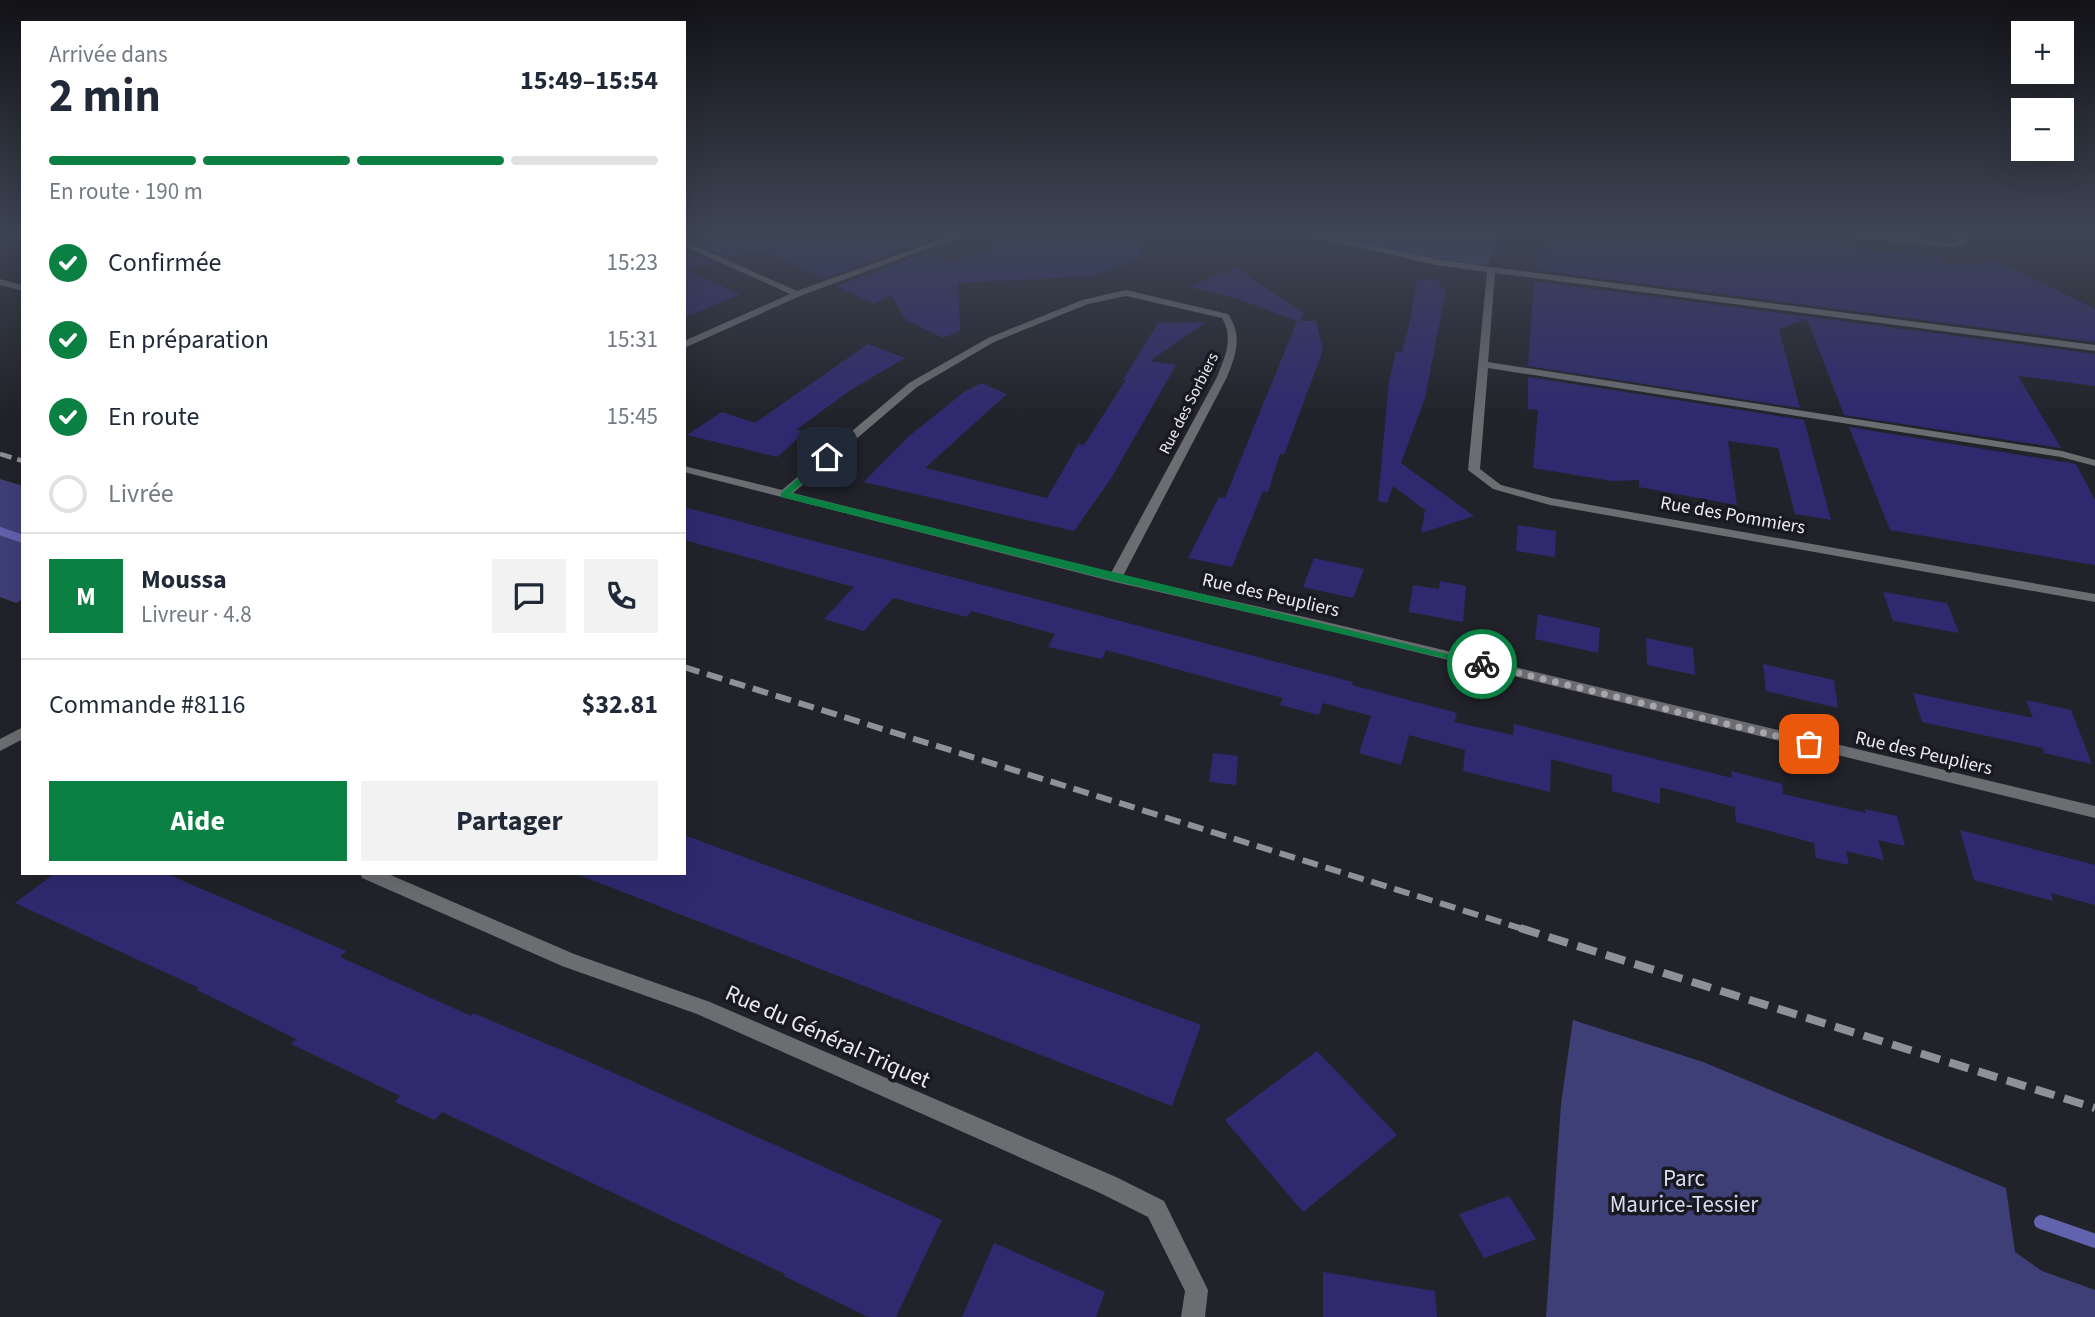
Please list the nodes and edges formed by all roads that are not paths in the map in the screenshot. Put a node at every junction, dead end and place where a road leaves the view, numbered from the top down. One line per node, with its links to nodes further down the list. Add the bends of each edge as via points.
1 (796, 294): 6 (street)
2 (1117, 294): 11 (street, Rue des Sorbiers, via 1095,298 991,340 913,385)
3 (1132, 294): 12 (street, Rue des Sorbiers, via 1225,316 1233,326 1234,346)
4 (1489, 294): 8 (street, Rue des Pommiers)
5 (1680, 294): 7 (street)
6 (686, 344)
7 (2095, 348)
8 (1483, 364): 9 (street); 13 (street, Rue des Pommiers, via 1474,470 1497,487 1549,501)
9 (2095, 463)
10 (686, 470): 11 (street, Rue des Peupliers)
11 (784, 495): 12 (street, Rue des Peupliers)
12 (1115, 578): 16 (street, Rue des Peupliers)
13 (2095, 598)
14 (21, 733): 15 (street)
15 (0, 746)
16 (2095, 812)
17 (373, 875): 18 (street, Rue du Général-Triquet, via 568,960 703,1008 1156,1209 1197,1290)
18 (1194, 1317)

